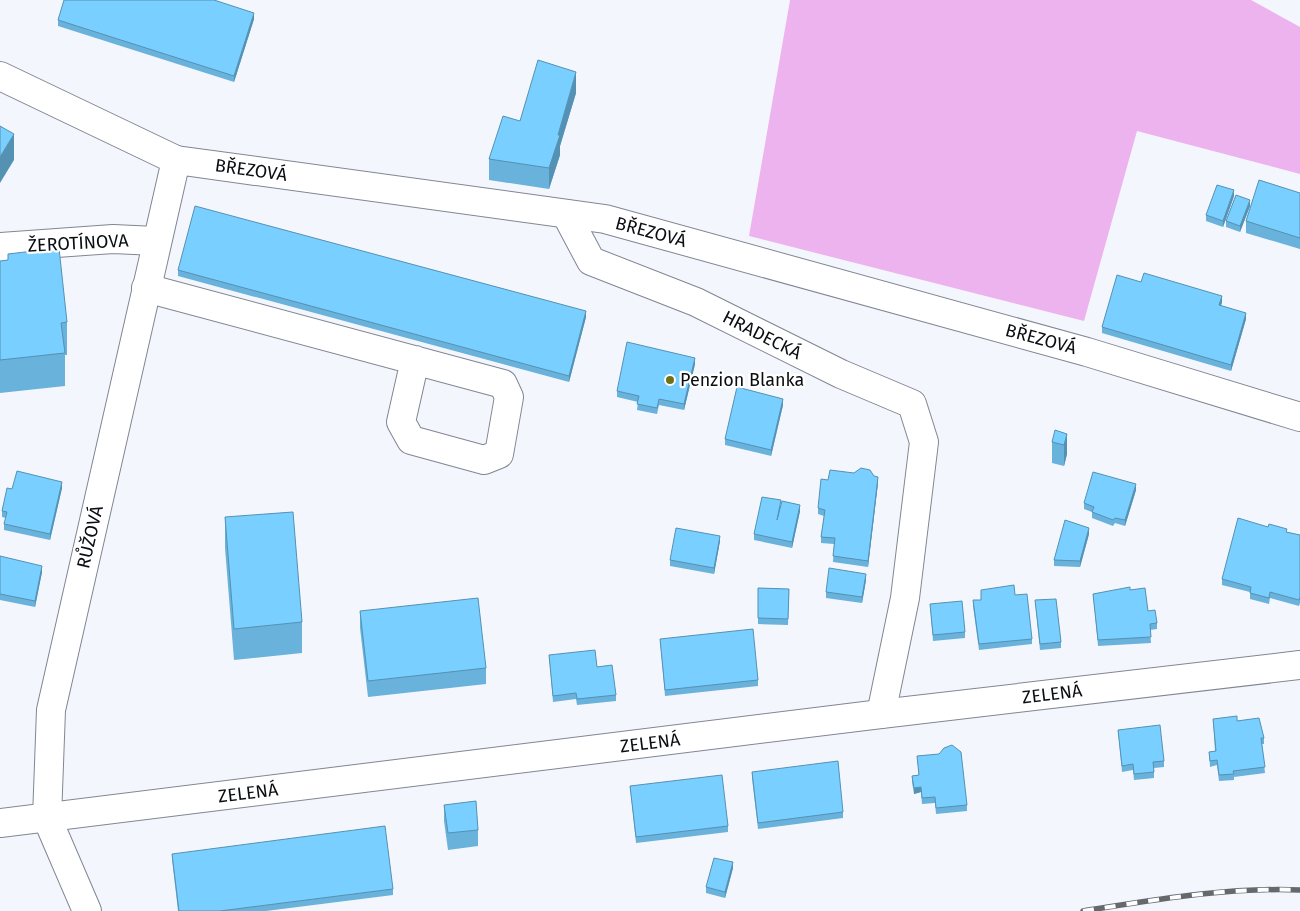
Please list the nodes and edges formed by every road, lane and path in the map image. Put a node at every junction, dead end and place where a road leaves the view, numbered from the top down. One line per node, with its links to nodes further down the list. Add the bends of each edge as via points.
1 (0, 76): 2 (street, BŘEZOVÁ)
2 (176, 160): 3 (street, BŘEZOVÁ); 4 (street, RŮŽOVÁ)
3 (566, 214): 8 (street, BŘEZOVÁ, via 605,220 1087,352); 10 (street, HRADECKÁ, via 591,260 696,302 841,374 912,404 924,442 905,598)
4 (156, 241): 5 (street, ŽEROTÍNOVA, via 113,239); 6 (street, RŮŽOVÁ)
5 (0, 247)
6 (146, 288): 7 (street); 11 (street, RŮŽOVÁ, via 51,710)
7 (415, 360)
8 (1300, 417)
9 (1300, 665): 10 (street, ZELENÁ)
10 (880, 714): 11 (street, ZELENÁ)
11 (47, 818): 12 (street, ZELENÁ); 13 (street, RŮŽOVÁ)
12 (0, 823)
13 (87, 911)

